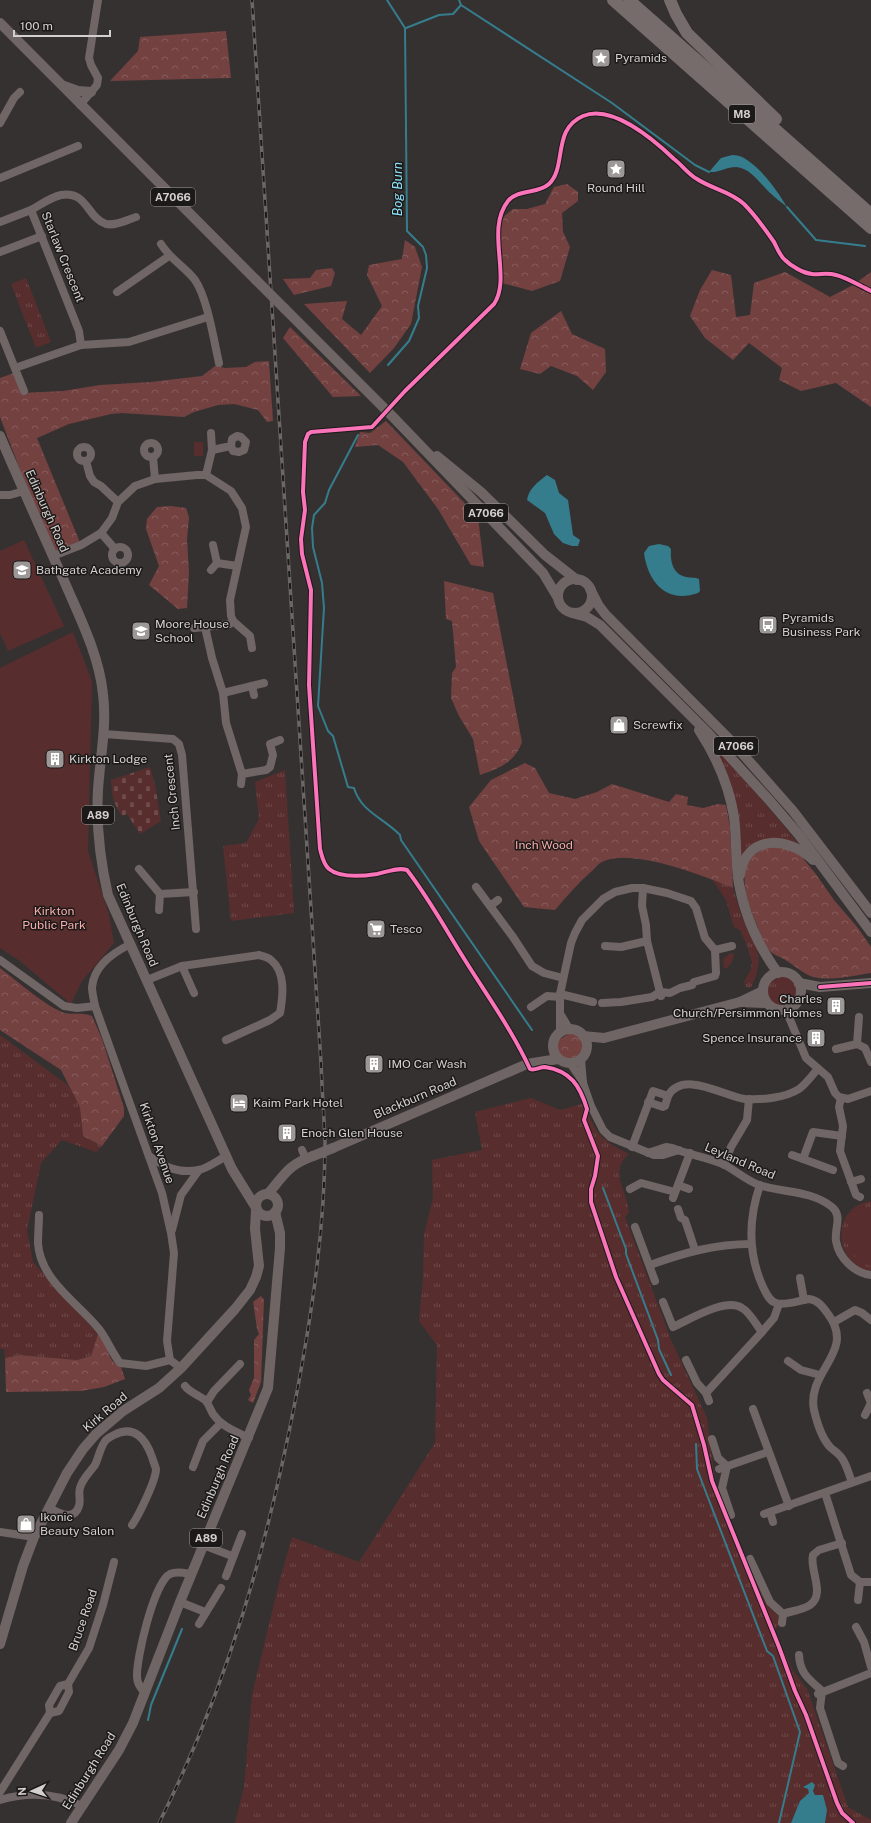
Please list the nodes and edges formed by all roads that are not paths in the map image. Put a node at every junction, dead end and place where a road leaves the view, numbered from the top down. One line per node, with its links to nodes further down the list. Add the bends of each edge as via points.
1 (98, 0): 7 (street, via 89,58 98,78 97,85)
2 (613, 0): 19 (highway, M8)
3 (629, 0): 16 (highway, M8)
4 (670, 0): 14 (highway, M8, via 676,14 696,42)
5 (0, 23): 6 (main road, A7066)
6 (60, 84): 7 (main road, via 78,91); 9 (main road, A7066)
7 (91, 92): 9 (street); 10 (street)
8 (15, 94): 11 (street)
9 (80, 105): 10 (main road, A7066)
10 (91, 115): 32 (main road, A7066, bridge)
11 (0, 123)
12 (78, 146): 13 (street, via 67,146)
13 (0, 178)
14 (871, 209)
15 (30, 210): 17 (street, via 61,195 71,195 81,199 96,217 106,224); 18 (street, Starlaw Crescent); 20 (street, Starlaw Crescent)
16 (871, 214)
17 (136, 217)
18 (0, 222)
19 (871, 228)
20 (42, 236): 22 (street); 27 (street, Starlaw Crescent, via 79,331)
21 (161, 244): 23 (street)
22 (0, 252)
23 (169, 256): 24 (street); 25 (street, via 195,280 201,291)
24 (117, 292)
25 (208, 317): 27 (street, via 129,342); 28 (street)
26 (0, 331): 29 (street)
27 (81, 345): 29 (street)
28 (219, 363)
29 (15, 368): 30 (street)
30 (24, 391)
31 (211, 433): 35 (street)
32 (408, 433): 50 (main road, A7066, via 463,477 545,555); 52 (main road, A7066, via 543,573)
33 (0, 436): 40 (main road, Edinburgh Road / A89)
34 (230, 446): 35 (street)
35 (212, 450): 38 (street)
36 (153, 457): 39 (street)
37 (86, 461): 42 (street, via 94,482)
38 (206, 475): 39 (street); 48 (street, via 231,491 242,508 246,527)
39 (155, 479): 42 (street, via 135,486)
40 (24, 491): 41 (street, via 10,496); 46 (main road, Edinburgh Road / A89)
41 (0, 495)
42 (118, 502): 43 (street, via 112,518)
43 (102, 533): 45 (street); 46 (street, via 82,545)
44 (213, 545): 47 (street)
45 (115, 549)
46 (53, 556): 63 (main road, Edinburgh Road / A89, via 96,661 103,694)
47 (217, 563): 48 (street); 49 (street)
48 (237, 566): 54 (street, via 230,600)
49 (211, 570)
50 (577, 580): 51 (main road, A7066, via 585,583); 52 (main road, via 563,585)
51 (590, 589): 53 (main road, via 591,599 587,607 581,612); 77 (main road, A7066, via 606,615 733,743 793,811)
52 (558, 598): 53 (main road, A7066, via 563,608)
53 (572, 613): 62 (main road, A7066, via 587,617 600,625)
54 (233, 621): 55 (street, via 230,624); 57 (street, via 250,636)
55 (205, 627): 56 (street); 60 (street)
56 (194, 628)
57 (252, 648)
58 (264, 683): 59 (street)
59 (252, 686): 60 (street); 61 (street)
60 (223, 693): 65 (street, via 226,723)
61 (254, 695)
62 (686, 711): 68 (main road, A7066, via 770,801); 69 (main road, A7066, via 717,762 729,793 734,817)
63 (104, 734): 72 (street, Inch Crescent, via 173,739 179,744); 81 (main road, Edinburgh Road / A89, via 98,790 98,832 102,869 108,895)
64 (280, 740): 65 (street, via 270,744 273,755 270,767)
65 (242, 774): 66 (street)
66 (241, 784)
67 (139, 869): 73 (street)
68 (833, 880): 69 (main road, A7066, via 811,858 795,847 767,843 757,847 742,863); 79 (main road, A7066)
69 (739, 885): 85 (main road, A7066, via 748,916)
70 (476, 887): 75 (street)
71 (642, 888): 80 (street); 84 (street, via 691,901 696,908 705,938); 89 (street, via 628,889 609,896 582,920 571,943)
72 (194, 892): 73 (street); 78 (street, Inch Crescent)
73 (160, 894): 76 (street)
74 (498, 900): 75 (street)
75 (490, 906): 89 (street, via 532,966 544,973)
76 (159, 910)
77 (871, 913)
78 (196, 929)
79 (871, 932)
80 (647, 941): 82 (street, via 618,948); 97 (street)
81 (131, 944): 90 (main road, Edinburgh Road / A89); 104 (street, Kirkton Avenue, via 117,951 94,977 92,989)
82 (605, 946)
83 (732, 946): 84 (street)
84 (716, 950): 97 (street, via 715,976)
85 (765, 955): 88 (main road); 91 (main road)
86 (0, 960): 104 (street, via 64,1006)
87 (182, 966): 90 (street); 96 (street); 111 (street, via 259,955 270,959 279,971 283,994 280,1013)
88 (778, 973): 91 (main road); 92 (main road, via 791,975)
89 (563, 978): 98 (street)
90 (147, 980): 132 (main road, Edinburgh Road / A89)
91 (766, 980): 95 (main road)
92 (799, 983): 94 (main road); 99 (main road)
93 (871, 983): 94 (main road)
94 (820, 988): 99 (main road)
95 (763, 991): 101 (main road); 103 (main road)
96 (194, 993)
97 (661, 994): 102 (street)
98 (560, 996): 100 (street); 105 (street, via 547,996); 108 (street)
99 (799, 998): 106 (main road)
100 (593, 1002)
101 (740, 1002): 103 (main road); 110 (main road)
102 (602, 1003)
103 (766, 1003): 106 (main road, via 776,1009)
104 (95, 1006): 131 (street, Kirkton Avenue)
105 (531, 1008)
106 (789, 1008): 120 (street, via 806,1058)
107 (859, 1017): 112 (street)
108 (565, 1031): 109 (main road, via 578,1032); 113 (main road, via 556,1038)
109 (583, 1036): 110 (main road); 115 (main road, via 586,1040)
110 (604, 1038): 115 (main road)
111 (226, 1040)
112 (857, 1044): 114 (street); 117 (street, via 865,1048)
113 (553, 1046): 116 (main road); 119 (main road, Blackburn Road)
114 (836, 1049)
115 (584, 1054): 118 (main road); 121 (street, Leyland Road)
116 (558, 1059): 118 (main road); 119 (main road, Blackburn Road)
117 (870, 1059)
118 (570, 1063): 121 (street, Leyland Road)
119 (529, 1064): 135 (main road, Blackburn Road, bridge, via 333,1148 307,1155)
120 (818, 1069): 124 (street, via 828,1077 835,1093); 125 (street, via 800,1088 792,1092 764,1099)
121 (583, 1083): 128 (street, Leyland Road, via 603,1130 610,1137)
122 (871, 1091): 124 (street, via 848,1099)
123 (668, 1096): 125 (street, via 675,1089 698,1085); 126 (street, via 654,1091); 126 (street, via 663,1107)
124 (841, 1098): 127 (street)
125 (749, 1099): 134 (street, via 747,1120)
126 (648, 1102): 128 (street)
127 (842, 1136): 133 (street, via 813,1132); 139 (street, via 840,1151)
128 (632, 1147): 129 (street, Leyland Road, via 658,1155 679,1150)
129 (690, 1154): 134 (street, Leyland Road); 143 (street, Leyland Road)
130 (792, 1155): 133 (street)
131 (149, 1156): 136 (street, via 162,1166 175,1170); 149 (street, Kirkton Avenue, via 162,1193)
132 (226, 1156): 136 (street); 145 (main road, Edinburgh Road / A89, via 241,1185)
133 (803, 1159): 137 (street)
134 (724, 1165): 140 (street, Leyland Road, via 750,1182)
135 (290, 1167): 145 (main road, Blackburn Road); 145 (main road, A89, via 277,1200 278,1207)
136 (199, 1170): 149 (street, via 181,1195)
137 (833, 1170)
138 (861, 1179): 139 (street)
139 (851, 1182): 144 (street, via 856,1195)
140 (760, 1185): 150 (street, via 752,1216); 153 (street, Leyland Road, via 795,1192 836,1210 836,1241 843,1257 856,1270)
141 (630, 1189): 143 (street, via 641,1183)
142 (689, 1189): 143 (street)
143 (676, 1192)
144 (860, 1197)
145 (264, 1207): 166 (main road, Kirk Road, via 255,1229 259,1266 250,1290); 175 (main road, Edinburgh Road / A89, via 280,1233 271,1373)
146 (678, 1208): 151 (street)
147 (39, 1215): 162 (street, via 38,1243 42,1260 51,1277 100,1330 120,1363 146,1366)
148 (635, 1227): 152 (street)
149 (171, 1234): 162 (street, Kirkton Avenue, via 174,1253 167,1341)
150 (751, 1244): 151 (street, via 718,1245); 158 (street, via 757,1273 767,1295)
151 (695, 1250): 152 (street)
152 (650, 1265): 155 (street)
153 (871, 1275)
154 (800, 1278): 156 (street)
155 (655, 1281)
156 (804, 1300): 158 (street); 160 (street, via 816,1301)
157 (663, 1302): 161 (street, via 674,1331 722,1305 734,1304 743,1308)
158 (779, 1304): 161 (street, via 774,1318)
159 (871, 1320): 160 (street, via 855,1310)
160 (834, 1322): 167 (street, via 837,1332 835,1352)
161 (762, 1332): 163 (street, via 708,1397 697,1383)
162 (170, 1360): 166 (street)
163 (686, 1360)
164 (788, 1361): 167 (street, via 802,1370)
165 (240, 1364): 170 (street)
166 (181, 1368): 184 (main road, Kirk Road, via 159,1388 123,1411 96,1434 82,1449)
167 (820, 1375): 181 (street, via 813,1397 818,1424 824,1440 843,1460)
168 (185, 1386): 170 (street)
169 (867, 1393): 171 (street)
170 (207, 1402): 174 (street)
171 (871, 1403): 173 (street)
172 (753, 1409): 177 (street)
173 (865, 1415)
174 (221, 1423): 175 (street); 178 (street, via 203,1441)
175 (249, 1438): 192 (main road, Edinburgh Road / A89)
176 (712, 1439): 179 (street)
177 (768, 1452): 179 (street); 183 (street)
178 (193, 1467)
179 (723, 1468): 185 (street, via 722,1488)
180 (871, 1476): 181 (street)
181 (852, 1482): 182 (street)
182 (825, 1492): 183 (street); 191 (street)
183 (789, 1506): 186 (street, via 767,1513)
184 (49, 1508): 187 (street, via 63,1515 69,1516 74,1513 80,1505 79,1488 95,1465 106,1440 116,1434 135,1433 142,1437 156,1470 143,1508); 190 (main road, Kirk Road)
185 (731, 1515)
186 (773, 1522)
187 (132, 1525)
188 (0, 1532): 190 (street)
189 (242, 1534): 193 (street)
190 (34, 1537): 208 (main road, Kirk Road)
191 (842, 1542): 198 (street, via 848,1569); 204 (street, via 813,1555 811,1565 817,1589 810,1605)
192 (203, 1545): 193 (street); 196 (main road, Edinburgh Road / A89)
193 (232, 1556): 197 (street)
194 (750, 1559): 204 (street, via 770,1602)
195 (114, 1562): 215 (street, Bruce Road, via 89,1648 68,1684 60,1686 49,1705 50,1713)
196 (191, 1574): 202 (main road, Edinburgh Road / A89); 213 (street, via 170,1574 162,1581 157,1592 144,1634 137,1677 139,1686)
197 (226, 1576)
198 (860, 1582): 199 (street); 201 (street)
199 (871, 1582)
200 (221, 1588): 203 (street)
201 (858, 1600)
202 (180, 1602): 203 (street); 213 (main road, Edinburgh Road / A89)
203 (205, 1612): 205 (street)
204 (783, 1614): 206 (street)
205 (198, 1624)
206 (782, 1624)
207 (856, 1627): 210 (street, via 864,1642)
208 (0, 1644)
209 (799, 1655): 212 (street, via 800,1666)
210 (871, 1667)
211 (871, 1673): 212 (street)
212 (820, 1692): 214 (street, via 820,1708 838,1763)
213 (145, 1693): 217 (main road, Edinburgh Road / A89, via 134,1723 119,1750)
214 (843, 1766)
215 (0, 1792)
216 (0, 1800): 217 (street, via 30,1794 56,1796)
217 (82, 1806): 218 (main road, Edinburgh Road / A89)
218 (71, 1823)

